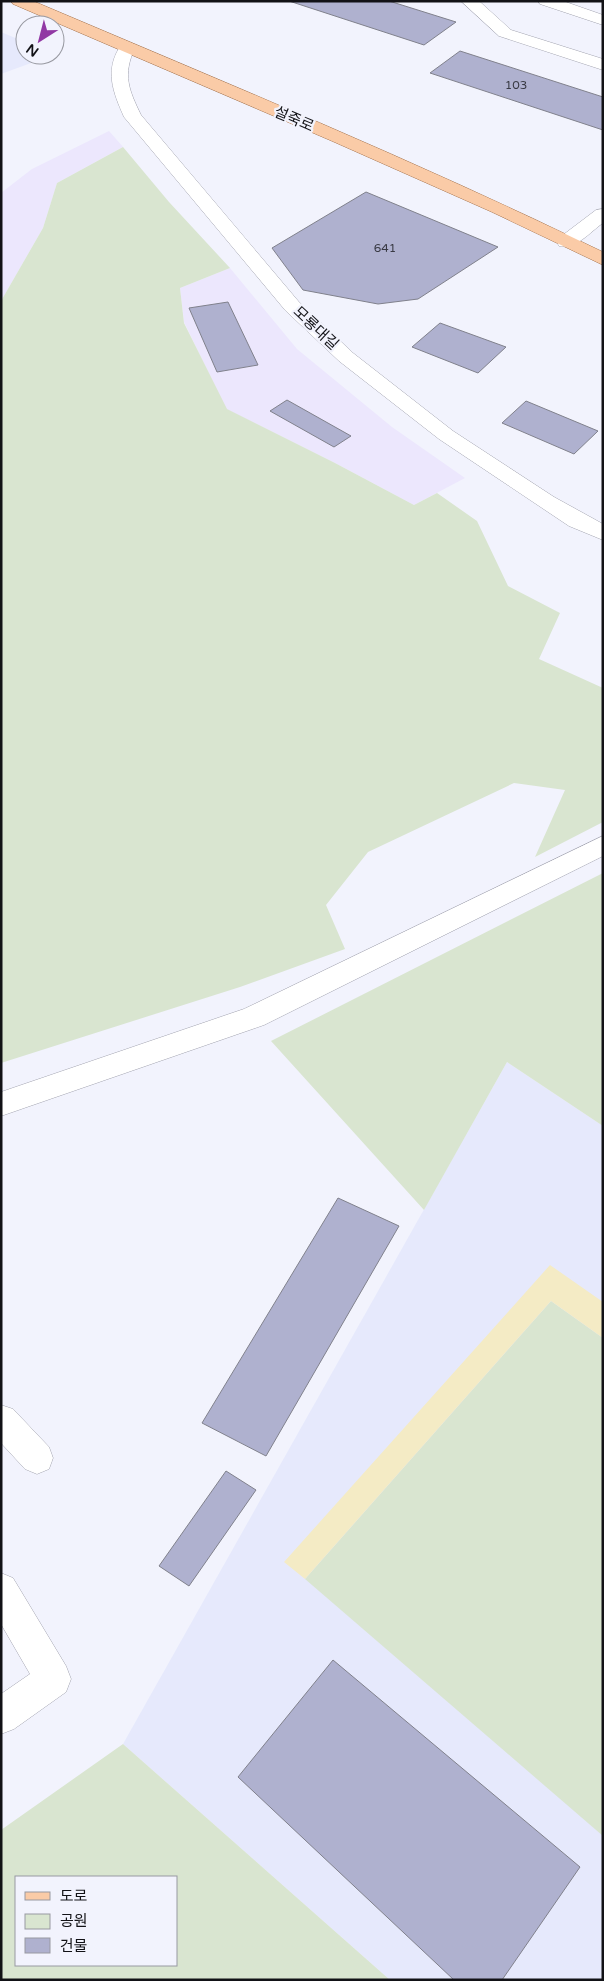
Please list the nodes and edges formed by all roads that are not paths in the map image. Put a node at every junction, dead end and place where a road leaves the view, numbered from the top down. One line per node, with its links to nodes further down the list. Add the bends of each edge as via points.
1 (20, 1): 5 (main road, 설죽로)
2 (546, 1): 4 (street)
3 (471, 2): 6 (street, via 505,33)
4 (603, 20)
5 (127, 48): 8 (main road, 설죽로, via 347,141); 10 (street, 모룡대길, via 118,68 121,90 132,117 292,306 346,357 446,435 576,521)
6 (603, 65)
7 (603, 214): 8 (street)
8 (566, 242): 9 (main road, 설죽로)
9 (603, 259)
10 (603, 533)
11 (603, 845): 12 (street, via 254,1017)
12 (1, 1104)
13 (1, 1420): 14 (street)
14 (37, 1458)
15 (1, 1590): 16 (street, via 53,1679)
16 (1, 1716)

